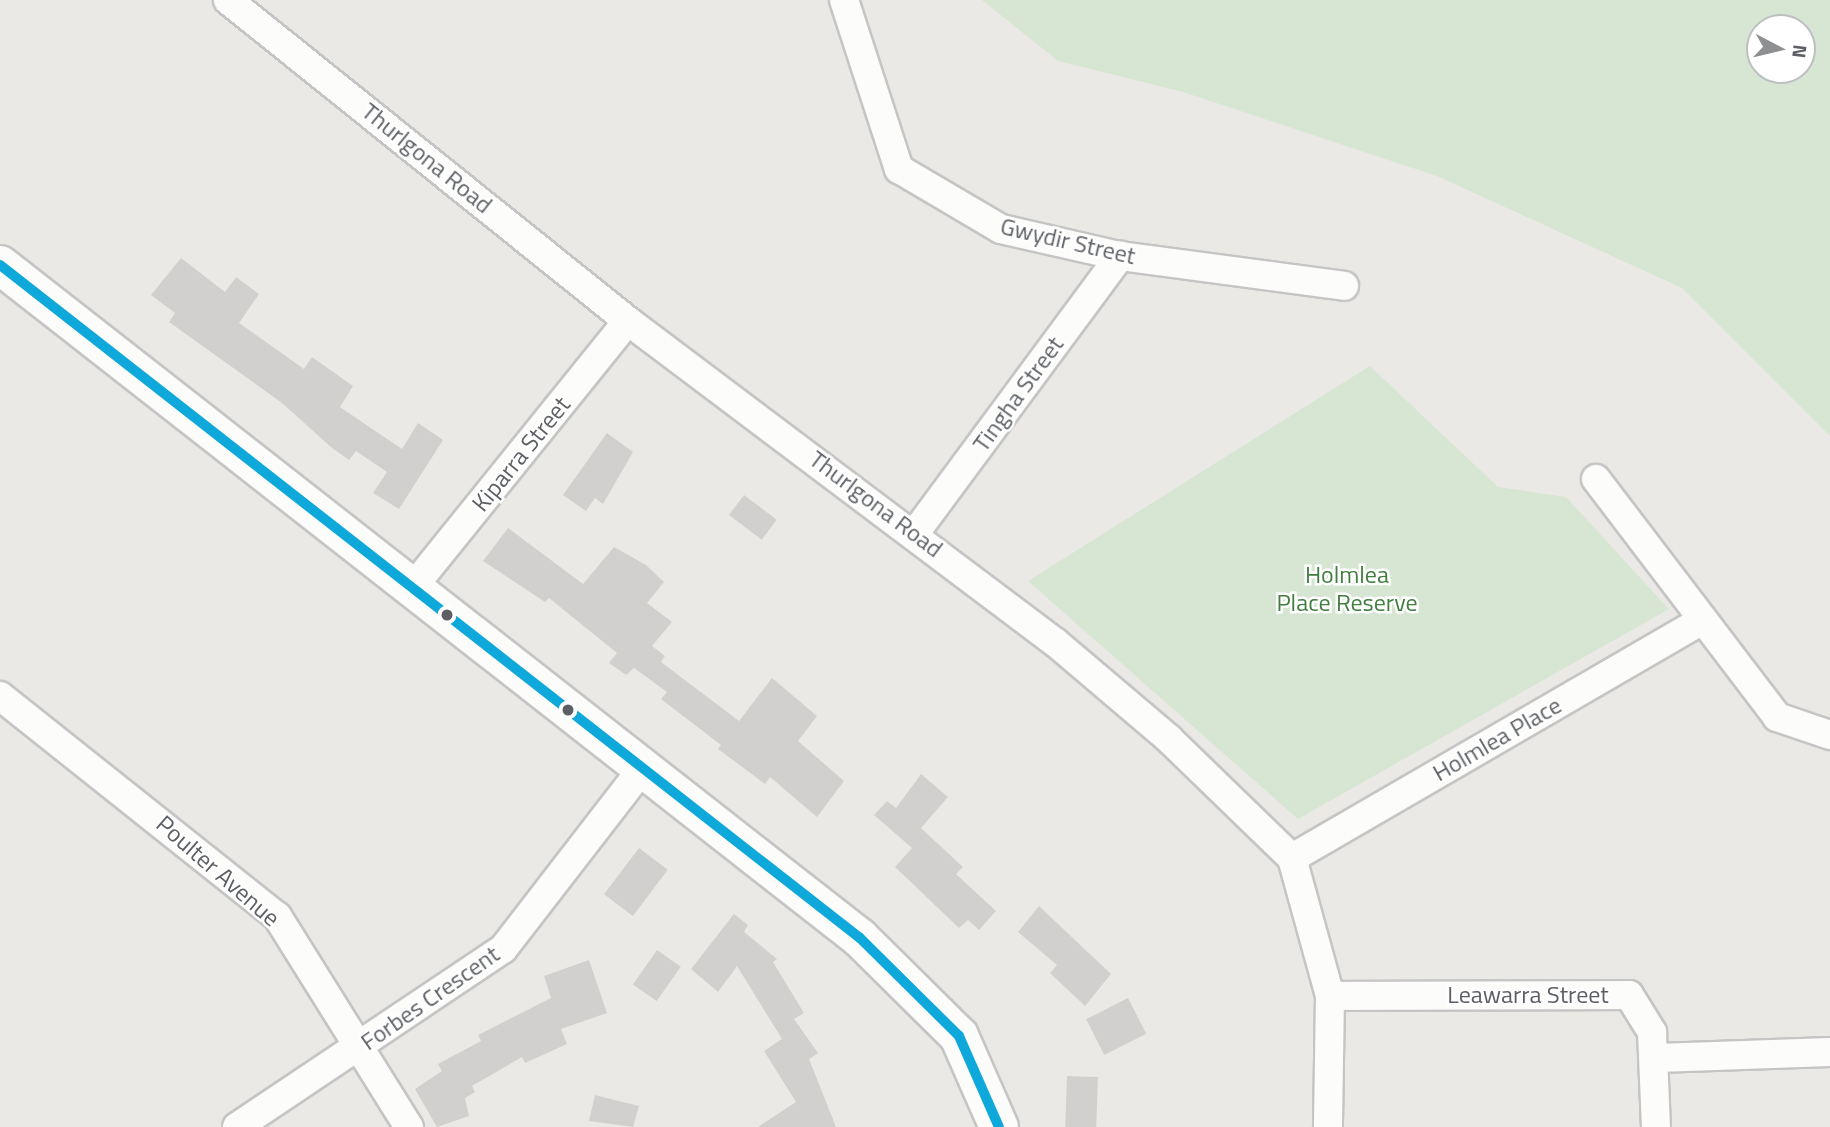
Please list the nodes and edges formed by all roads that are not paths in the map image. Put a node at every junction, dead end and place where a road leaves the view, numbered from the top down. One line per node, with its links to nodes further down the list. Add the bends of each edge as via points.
1 (228, 0): 6 (street, Thurlgona Road)
2 (844, 0): 3 (street, Gwydir Street, via 899,170 1001,229)
3 (1120, 256): 5 (street, Gwydir Street); 8 (street, Tingha Street)
4 (0, 265): 9 (street)
5 (1344, 286)
6 (628, 320): 8 (street, Thurlgona Road); 9 (street, Kiparra Street)
7 (1596, 480): 10 (street)
8 (915, 533): 14 (street, Thurlgona Road, via 1169,739)
9 (413, 587): 13 (street)
10 (1703, 620): 12 (street, via 1777,717); 14 (street, Holmlea Place)
11 (0, 696): 16 (street, Poulter Avenue, via 277,916)
12 (1830, 735)
13 (642, 769): 16 (street, Forbes Crescent, via 503,949); 21 (street, via 860,938 940,1012 982,1078)
14 (1292, 858): 15 (street)
15 (1330, 996): 18 (street, Leawarra Street, via 1629,995 1652,1032); 22 (street)
16 (357, 1049): 19 (street, Forbes Crescent); 20 (street, Poulter Avenue)
17 (1830, 1052): 18 (street)
18 (1657, 1058): 23 (street, Leawarra Street)
19 (237, 1127)
20 (409, 1127)
21 (999, 1127)
22 (1328, 1127)
23 (1656, 1127)

